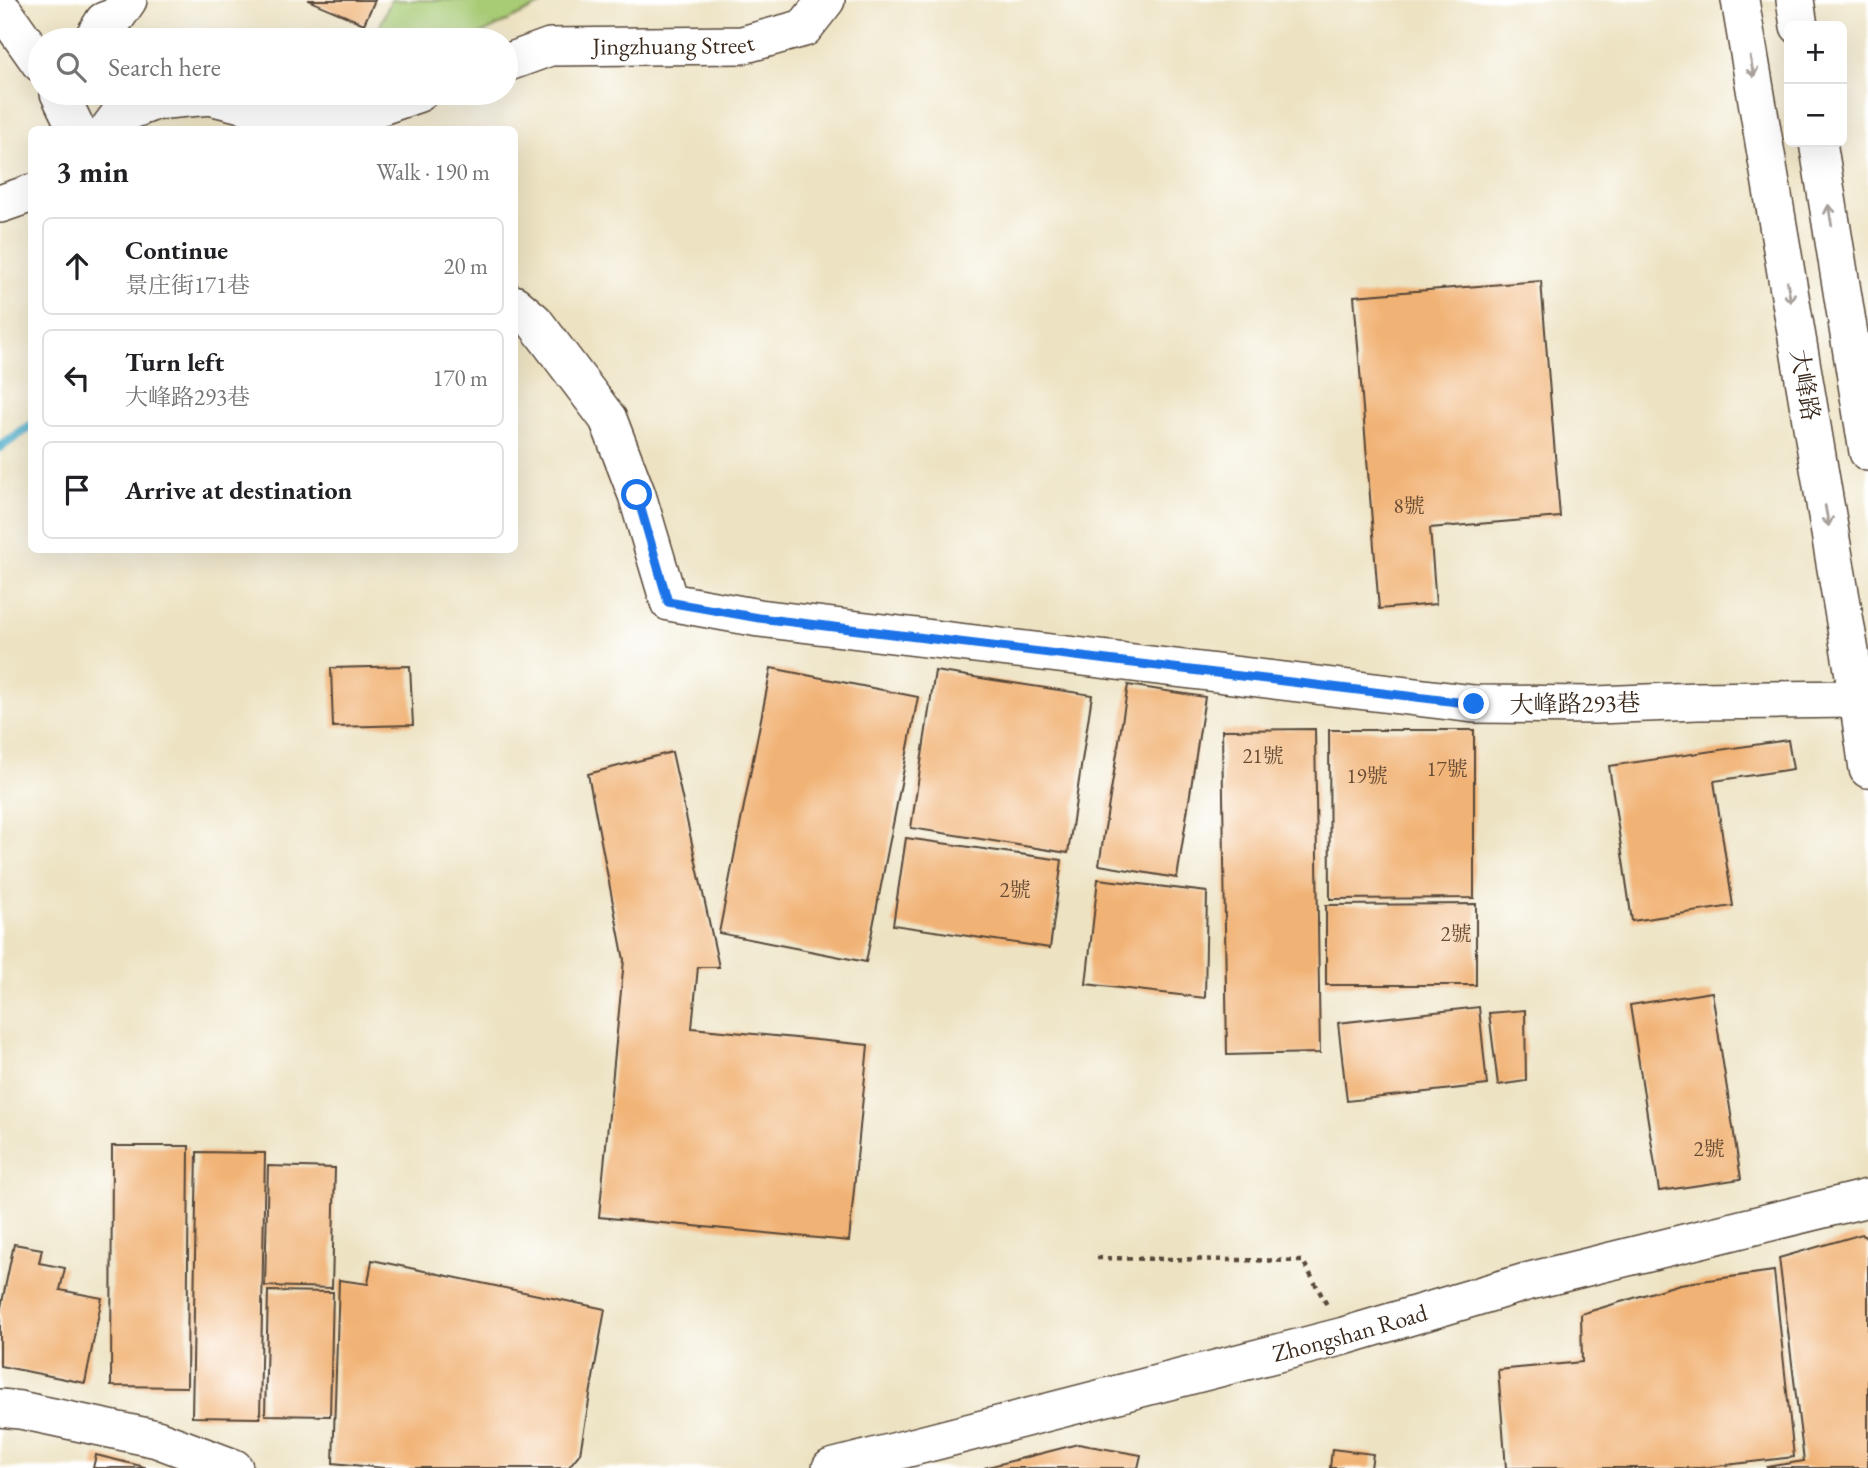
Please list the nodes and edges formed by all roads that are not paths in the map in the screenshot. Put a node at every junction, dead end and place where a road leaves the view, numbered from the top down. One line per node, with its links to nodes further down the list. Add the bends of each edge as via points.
1 (128, 0): 7 (street, via 117,16 103,21)
2 (826, 0): 9 (street, Jingzhuang Street, via 804,28 743,46 550,47)
3 (1740, 0): 22 (street, 大峰路, one-way to 22)
4 (1795, 0): 6 (street)
5 (0, 9): 8 (street)
6 (1798, 21)
7 (99, 28)
8 (28, 46)
9 (518, 58)
10 (65, 105): 15 (street)
11 (145, 105): 16 (street, via 119,115)
12 (246, 105): 14 (street)
13 (384, 105): 14 (street, via 341,120)
14 (293, 125)
15 (75, 126)
16 (111, 126)
17 (1819, 147): 21 (street, 大峰路, one-way to 17)
18 (28, 194): 19 (street)
19 (0, 204)
20 (518, 307): 22 (street, 大峰路293巷, via 534,321 608,419 637,495 668,602 759,618 1474,704)
21 (1868, 452)
22 (1858, 699): 23 (street, 大峰路)
23 (1868, 769)
24 (1868, 1198): 27 (street, Zhongshan Road, via 1526,1282 1343,1336)
25 (0, 1408): 26 (street, via 157,1439)
26 (234, 1468)
27 (831, 1468)

